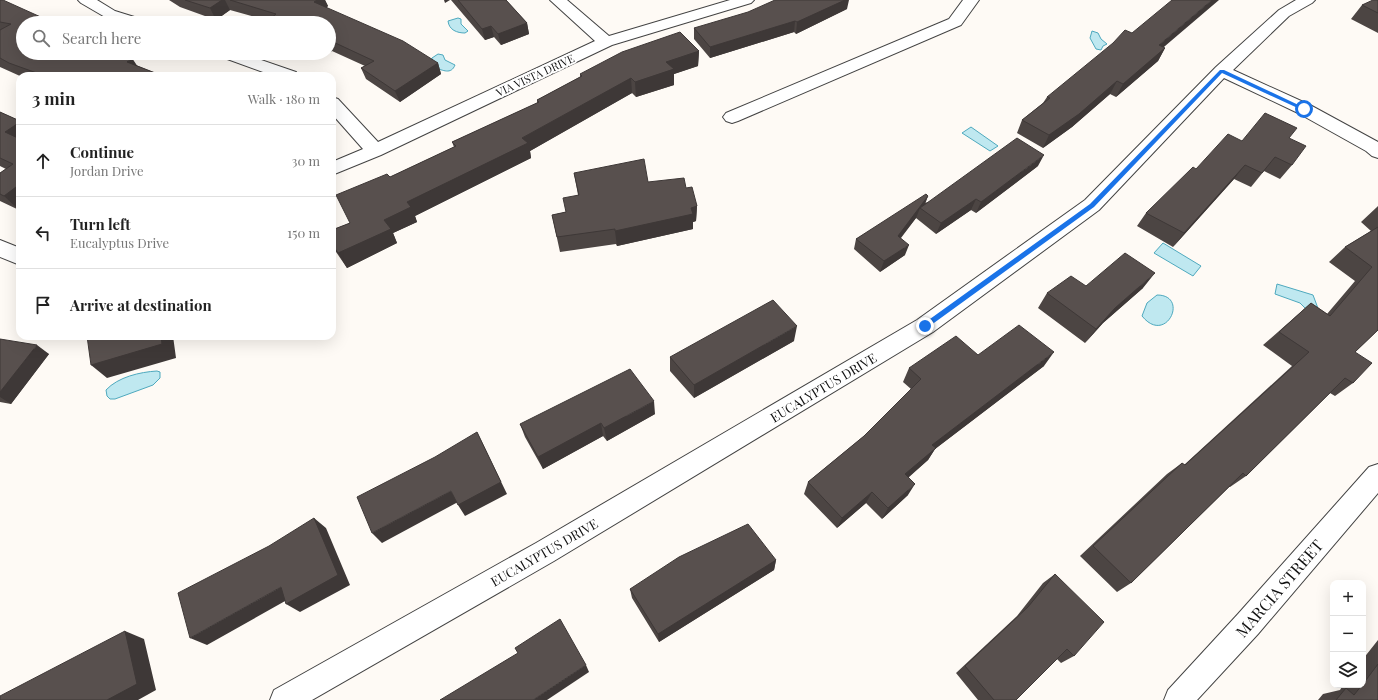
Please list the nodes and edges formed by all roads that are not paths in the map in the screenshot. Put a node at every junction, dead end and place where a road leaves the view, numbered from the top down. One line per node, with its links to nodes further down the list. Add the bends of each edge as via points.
1 (86, 0): 6 (street)
2 (558, 0): 7 (street)
3 (746, 0): 7 (street, VIA VISTA DRIVE)
4 (971, 0): 12 (street, via 955,22)
5 (1307, 0): 9 (street, EUCALYPTUS DRIVE, via 1284,13)
6 (116, 16)
7 (606, 42): 13 (street, VIA VISTA DRIVE)
8 (245, 60): 10 (street)
9 (1222, 71): 14 (street, via 1304,109); 19 (street, EUCALYPTUS DRIVE, via 1092,205 925,326 546,552)
10 (279, 72)
11 (336, 108): 13 (street)
12 (732, 117)
13 (374, 151): 15 (street, VIA VISTA DRIVE)
14 (1378, 152)
15 (336, 167)
16 (0, 248): 17 (street)
17 (16, 255)
18 (1378, 475): 20 (street, MARCIA STREET)
19 (284, 700)
20 (1178, 700)

